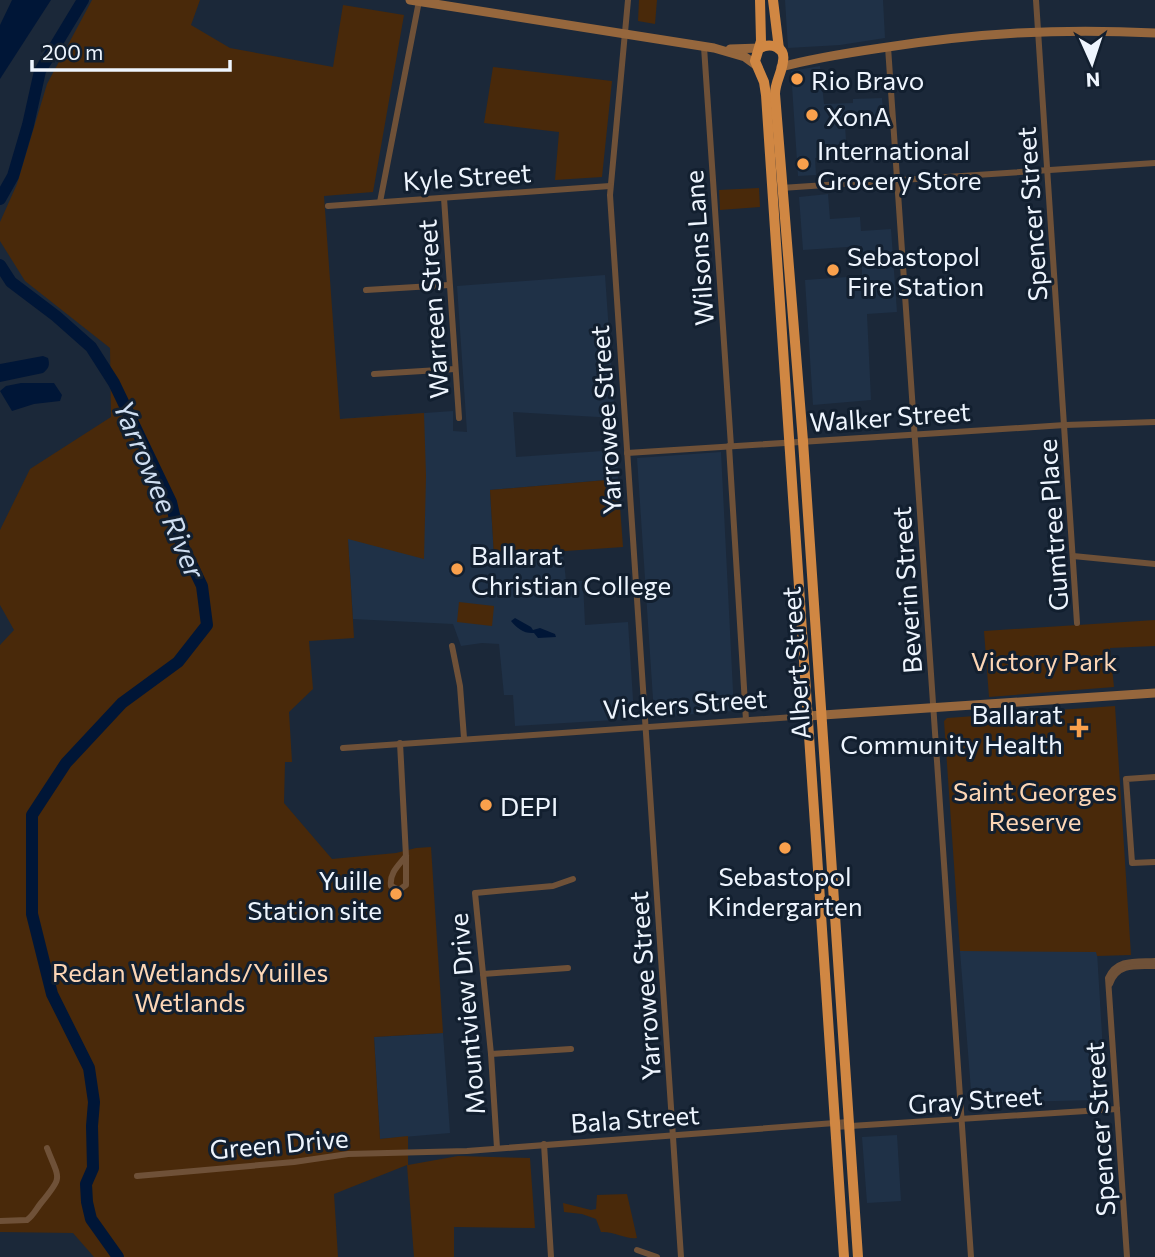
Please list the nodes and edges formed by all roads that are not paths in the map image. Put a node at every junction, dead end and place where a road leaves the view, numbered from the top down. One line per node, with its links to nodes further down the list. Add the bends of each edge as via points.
1 (628, 0): 8 (street, Yarrowee Street)
2 (760, 0): 12 (highway)
3 (773, 0): 13 (highway)
4 (1036, 0): 6 (street, Spencer Street)
5 (421, 1): 8 (street); 23 (street)
6 (1038, 31): 7 (street); 10 (street); 18 (street, Spencer Street)
7 (1155, 33)
8 (626, 35): 9 (street); 20 (street, Yarrowee Street)
9 (704, 47): 11 (street); 35 (street, Wilsons Lane)
10 (888, 47): 14 (street); 19 (street, Beverin Street)
11 (714, 48): 12 (street); 15 (street, via 745,57)
12 (760, 48): 13 (highway, via 768,45); 15 (highway, via 755,58)
13 (780, 50): 14 (street, via 793,56); 16 (highway)
14 (822, 57): 16 (street)
15 (758, 67): 16 (highway, via 771,73); 34 (highway, Albert Street, via 766,95)
16 (781, 67): 21 (highway, Albert Street, via 775,89)
17 (1155, 163): 18 (street)
18 (1048, 170): 19 (street); 31 (street, Spencer Street)
19 (897, 179): 21 (street); 32 (street, Beverin Street)
20 (610, 186): 22 (street, Kyle Street); 36 (street, Yarrowee Street)
21 (781, 188): 33 (highway, Albert Street)
22 (443, 198): 23 (street, Kyle Street); 25 (street, Warreen Street)
23 (380, 202): 24 (street, Kyle Street)
24 (328, 206)
25 (449, 285): 26 (street); 27 (street, Warreen Street)
26 (366, 290)
27 (455, 369): 28 (street); 29 (street, Warreen Street)
28 (374, 374)
29 (458, 418)
30 (1155, 422): 31 (street, Walker Street)
31 (1065, 425): 32 (street, Walker Street); 37 (street, Gumtree Place)
32 (915, 434): 33 (street, Walker Street); 42 (street, Beverin Street)
33 (803, 441): 34 (street, Walker Street); 43 (highway, Albert Street)
34 (789, 442): 35 (street, Walker Street); 44 (highway, Albert Street)
35 (730, 446): 36 (street, Walker Street); 45 (street, Wilsons Lane)
36 (627, 453): 46 (street, Yarrowee Street)
37 (1073, 556): 38 (street); 39 (street, Gumtree Place)
38 (1155, 564)
39 (1077, 623)
40 (452, 646): 47 (street)
41 (1155, 693): 42 (street, Vickers Street)
42 (933, 708): 43 (street, Vickers Street); 60 (street, Beverin Street)
43 (821, 715): 44 (street, Vickers Street); 61 (highway, Albert Street)
44 (808, 716): 45 (street, Vickers Street); 62 (highway, Albert Street)
45 (746, 720): 46 (street, Vickers Street)
46 (645, 726): 47 (street, Vickers Street); 63 (street, Yarrowee Street)
47 (464, 738): 48 (street, Vickers Street)
48 (400, 743): 49 (street, Vickers Street); 51 (street)
49 (343, 748)
50 (1155, 777): 52 (street, via 1126,779 1132,863)
51 (407, 856): 51 (street, via 406,885 399,890 390,880)
52 (1155, 862)
53 (573, 879): 56 (street, Mountview Drive, via 553,886 475,893)
54 (1155, 964): 59 (street, Spencer Street, via 1124,967 1112,974)
55 (568, 968): 56 (street)
56 (483, 974): 58 (street, Mountview Drive)
57 (571, 1049): 58 (street)
58 (491, 1054): 66 (street, Mountview Drive)
59 (1117, 1109): 60 (street, Gray Street); 77 (street, Spencer Street)
60 (962, 1120): 61 (street, Gray Street); 76 (street, Beverin Street)
61 (848, 1124): 62 (street, Gray Street); 75 (highway, Albert Street)
62 (835, 1125): 63 (street, Bala Street); 74 (highway, Albert Street)
63 (673, 1135): 64 (street, Bala Street); 73 (street, Yarrowee Street)
64 (544, 1144): 66 (street, Bala Street); 71 (street)
65 (47, 1148): 69 (street, via 57,1172 54,1189 27,1220)
66 (497, 1148): 67 (street, Bala Street)
67 (425, 1151): 68 (street, Green Drive)
68 (137, 1175)
69 (0, 1222)
70 (637, 1250): 72 (street)
71 (551, 1257)
72 (657, 1257)
73 (681, 1257)
74 (844, 1257)
75 (858, 1257)
76 (971, 1257)
77 (1127, 1257)

